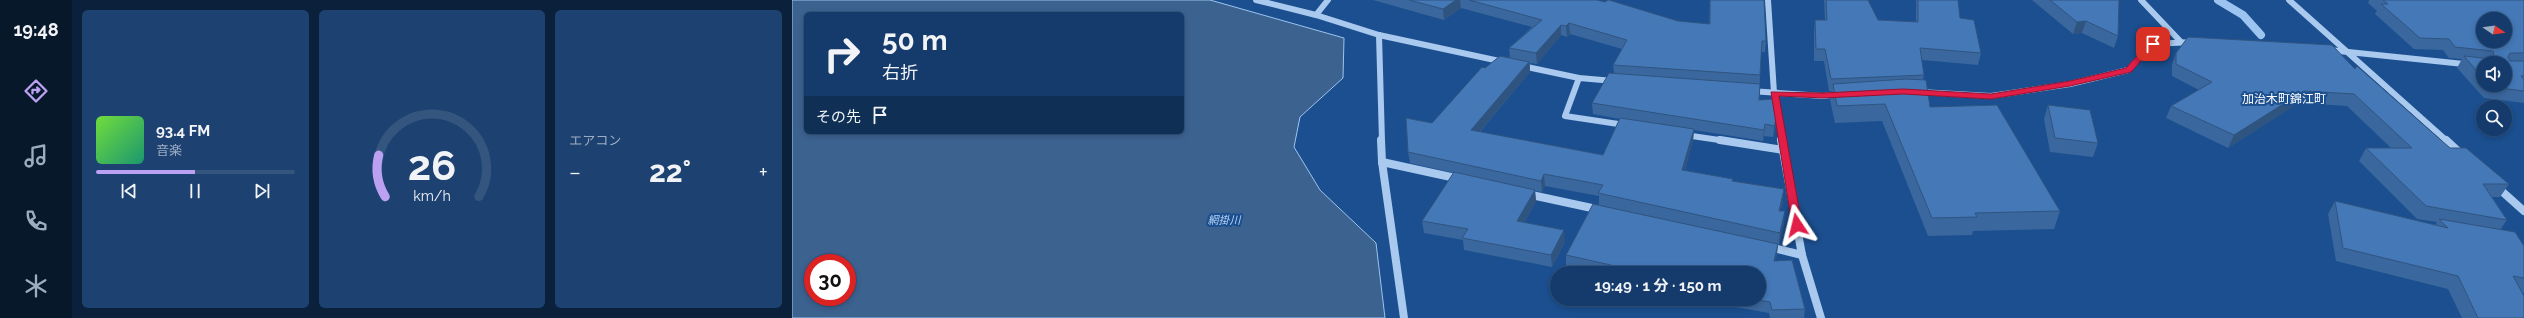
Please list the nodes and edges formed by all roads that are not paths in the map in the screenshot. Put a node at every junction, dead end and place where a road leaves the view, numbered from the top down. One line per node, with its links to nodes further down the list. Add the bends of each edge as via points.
1 (1256, 0): 6 (street)
2 (1328, 0): 6 (street)
3 (1768, 0): 17 (street)
4 (2142, 0): 8 (street)
5 (2289, 0): 11 (street)
6 (1316, 15): 7 (street)
7 (1379, 36): 13 (street); 23 (street)
8 (2182, 42): 9 (street); 16 (street, via 2153,44 2128,70 2070,84 1991,96)
9 (2203, 42)
10 (2324, 49): 11 (street)
11 (2346, 51): 12 (street); 22 (street)
12 (2476, 65)
13 (1579, 78): 14 (street); 19 (street, via 1565,116)
14 (1618, 81)
15 (1743, 91): 17 (street)
16 (1910, 92)
17 (1774, 93): 18 (street, via 1823,96); 21 (street)
18 (1846, 94)
19 (1635, 127)
20 (1674, 133): 21 (street)
21 (1783, 150): 30 (street)
22 (2465, 158)
23 (1382, 162): 25 (street); 31 (street)
24 (2488, 179): 27 (street)
25 (1468, 181)
26 (1522, 193): 28 (street)
27 (2524, 211)
28 (1608, 212)
29 (1763, 246): 30 (street)
30 (1802, 255): 32 (street)
31 (1404, 318)
32 (1821, 318)

